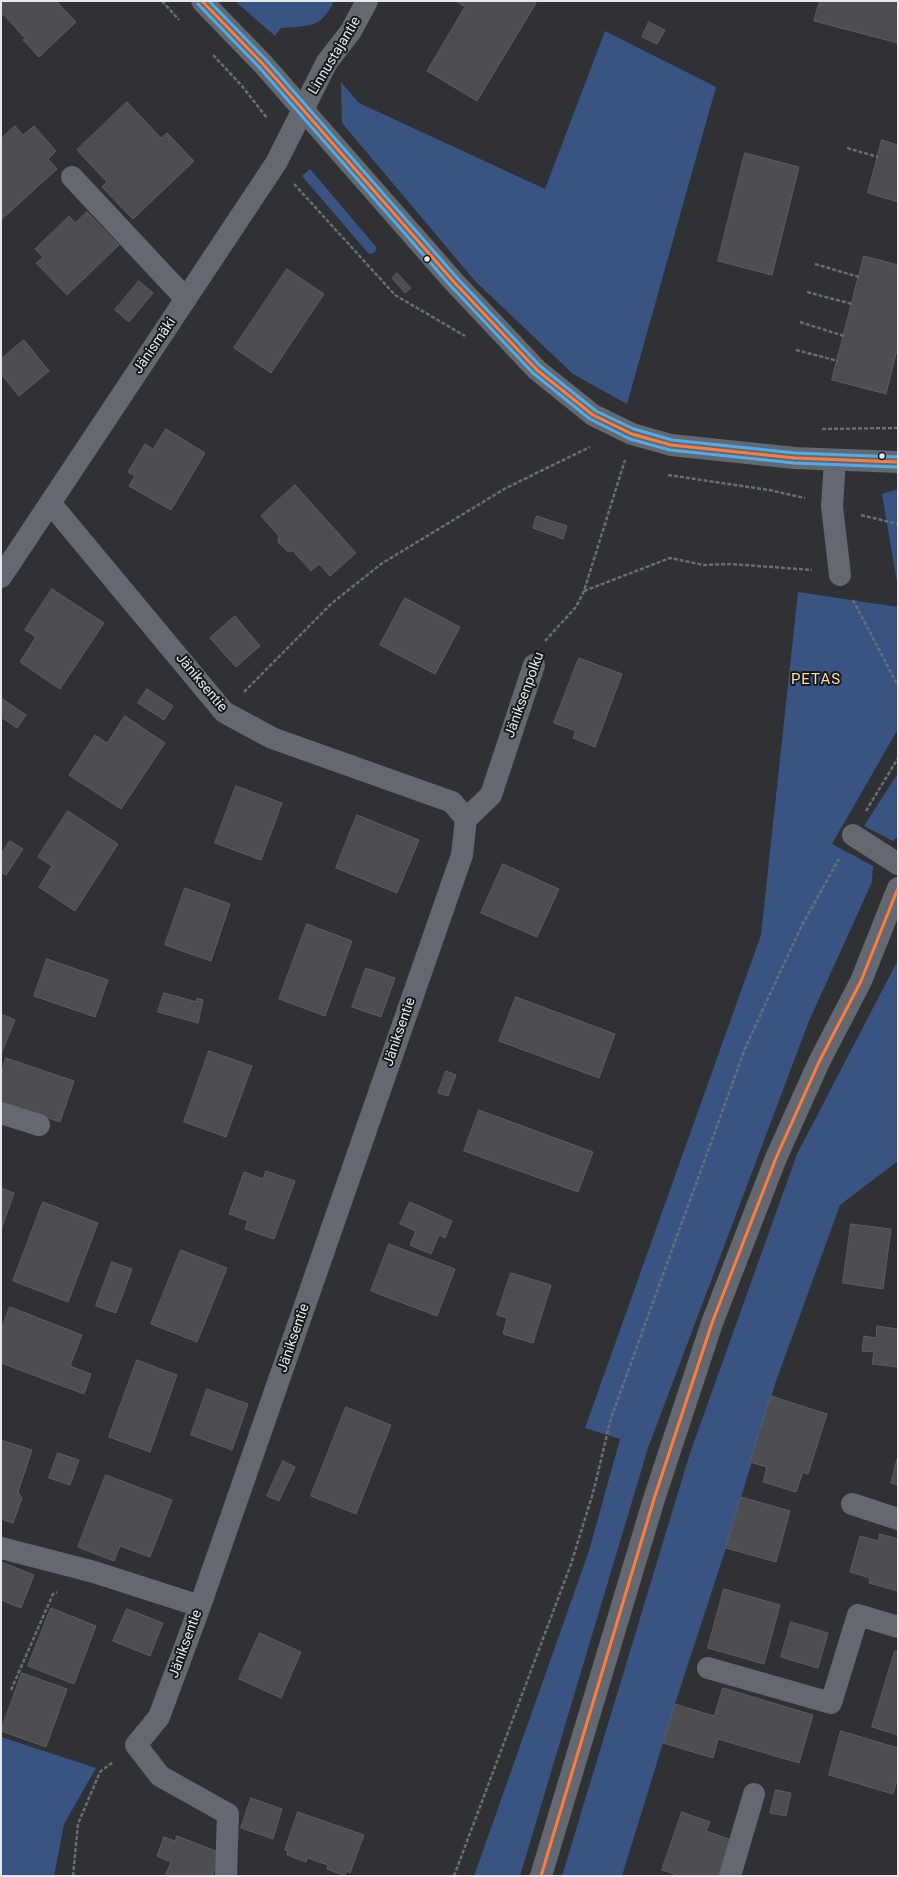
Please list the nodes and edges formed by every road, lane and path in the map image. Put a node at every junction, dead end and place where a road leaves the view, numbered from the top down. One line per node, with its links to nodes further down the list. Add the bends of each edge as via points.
1 (162, 1): 4 (path)
2 (202, 1): 6 (street, via 263,64)
3 (367, 1): 6 (street, Linnustajantie, via 351,31 327,62)
4 (183, 24)
5 (210, 52): 7 (path, via 268,118)
6 (303, 111): 10 (street, Jänismäki); 24 (street, via 454,282 537,370 594,415)
7 (266, 124)
8 (847, 148): 9 (path)
9 (878, 157)
10 (276, 163): 15 (street, Jänismäki); 19 (path, via 395,295)
11 (72, 177): 15 (street)
12 (814, 264): 13 (path)
13 (859, 277)
14 (807, 292): 16 (path)
15 (186, 299): 34 (street, Jänismäki)
16 (852, 304)
17 (800, 322): 18 (path)
18 (844, 336)
19 (470, 339)
20 (796, 350): 21 (path)
21 (838, 361)
22 (898, 428): 23 (path)
23 (822, 429)
24 (632, 434): 29 (street, via 671,445); 31 (path, Jäniksenpolku)
25 (584, 443): 26 (path)
26 (590, 447): 27 (path); 42 (path, via 506,488 381,564 331,604)
27 (597, 450)
28 (617, 460): 31 (path)
29 (835, 460): 30 (street); 35 (street)
30 (898, 462)
31 (624, 463): 32 (path); 39 (path, Jäniksenpolku)
32 (631, 465)
33 (661, 473): 35 (path, via 769,490)
34 (51, 504): 38 (street, Jänismäki); 42 (street, Jäniksentie)
35 (832, 506): 36 (path); 37 (street)
36 (898, 524)
37 (840, 575): 39 (path, via 805,569 732,564 704,565 670,558); 41 (path)
38 (1, 577)
39 (584, 591): 40 (path, Jäniksenpolku, via 576,607 545,641)
40 (534, 665): 44 (street, Jäniksenpolku, via 491,795)
41 (898, 686)
42 (224, 712): 44 (street, Jäniksentie, via 272,738 452,802)
43 (898, 758): 45 (path)
44 (466, 819): 56 (street, Jäniksentie, via 462,855)
45 (853, 835): 46 (street); 64 (path, via 802,925 746,1046 611,1418 593,1493 571,1564)
46 (898, 864)
47 (898, 888): 49 (street)
48 (898, 931): 49 (street)
49 (861, 981): 65 (street, via 819,1062 776,1158 712,1323 654,1499)
50 (1, 1113): 51 (street)
51 (39, 1125)
52 (852, 1504): 53 (street)
53 (898, 1519)
54 (1, 1548): 56 (street, via 94,1572)
55 (64, 1589): 59 (path, via 53,1594)
56 (200, 1606): 60 (street, Jäniksentie, via 159,1718)
57 (898, 1627): 58 (street, via 858,1615 831,1703)
58 (708, 1668)
59 (11, 1690)
60 (136, 1745): 62 (path, via 100,1772 78,1824); 63 (street, via 160,1776 228,1814)
61 (754, 1794): 66 (street)
62 (72, 1876)
63 (226, 1876)
64 (454, 1876)
65 (541, 1876)
66 (730, 1876)

